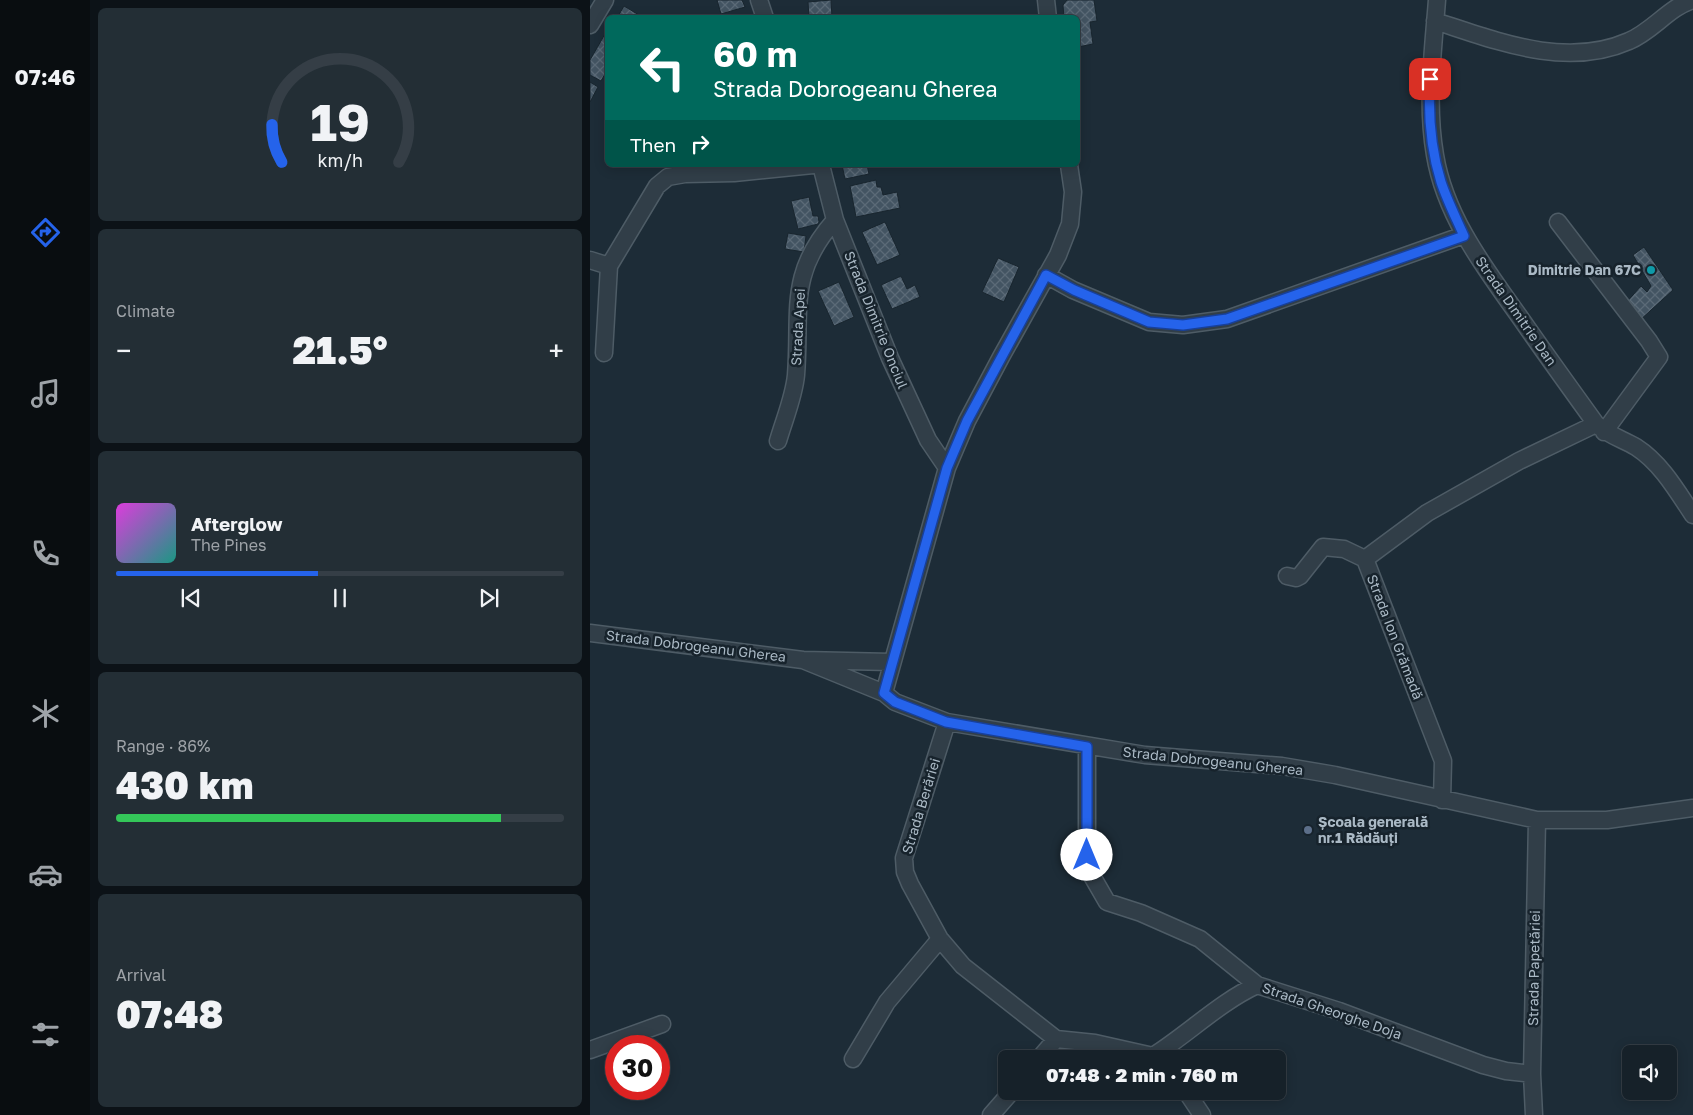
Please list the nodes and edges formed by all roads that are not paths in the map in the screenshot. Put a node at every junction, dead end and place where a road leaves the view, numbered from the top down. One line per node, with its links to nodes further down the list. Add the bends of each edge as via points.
1 (605, 0): 9 (street)
2 (759, 0): 6 (street)
3 (1046, 0): 7 (street)
4 (1436, 0): 8 (street, Strada Dimitrie Dan)
5 (1693, 0): 8 (street, via 1680,4 1667,17 1631,41 1582,54 1537,50)
6 (764, 15)
7 (1048, 15)
8 (1435, 21): 15 (street, Strada Dimitrie Dan, via 1429,93 1435,157 1441,183)
9 (590, 25)
10 (793, 167): 17 (street, via 668,177 657,186)
11 (821, 167): 13 (street, Strada Dimitrie Onciul)
12 (1069, 167): 18 (street, via 1073,192 1070,224)
13 (834, 220): 21 (street, Strada Apei, via 810,255 798,290 796,376); 22 (street, Strada Dimitrie Onciul, via 893,366 928,440)
14 (1558, 222): 20 (street, via 1659,357)
15 (1464, 236): 18 (street, via 1227,319 1183,325 1149,322); 20 (street, Strada Dimitrie Dan, via 1491,279)
16 (590, 260): 17 (street)
17 (609, 266): 19 (street)
18 (1046, 275): 22 (street, via 967,421)
19 (604, 353)
20 (1600, 428): 23 (street, Strada Dimitrie Dan, via 1652,461); 24 (street, Strada Ion Grămadă, via 1519,461 1427,513)
21 (778, 441)
22 (947, 468): 28 (street)
23 (1693, 515)
24 (1365, 559): 25 (street, via 1344,550 1323,547 1300,576); 32 (street, Strada Ion Grămadă, via 1440,752 1444,780)
25 (1287, 576)
26 (590, 633): 27 (street, Strada Dobrogeanu Gherea)
27 (803, 660): 28 (street, Strada Dobrogeanu Gherea); 29 (street, Strada Dobrogeanu Gherea)
28 (891, 662): 29 (street)
29 (884, 693): 30 (street, Strada Dobrogeanu Gherea, via 895,702)
30 (946, 722): 31 (street, Strada Dobrogeanu Gherea); 35 (street, Strada Berăriei, via 904,858 910,884)
31 (1087, 747): 32 (street, Strada Dobrogeanu Gherea, via 1282,766); 36 (street, via 1087,855 1092,876 1107,902 1157,919 1200,939)
32 (1442, 800): 34 (street, Strada Dobrogeanu Gherea)
33 (1693, 808): 34 (street, Strada Dobrogeanu Gherea, via 1607,820)
34 (1537, 820): 44 (street, Strada Papetăriei)
35 (940, 939): 38 (street, Strada Berăriei, via 963,966); 43 (street, via 887,1002)
36 (1257, 985): 42 (street, Strada Gheorghe Doja, via 1239,993); 44 (street, Strada Gheorghe Doja, via 1339,1011 1483,1065)
37 (662, 1024): 39 (street)
38 (1056, 1039): 40 (street); 41 (street, Strada Gheorghe Doja)
39 (590, 1050)
40 (1047, 1050)
41 (1125, 1050)
42 (1165, 1050)
43 (853, 1059)
44 (1532, 1074): 49 (street, Strada Papetăriei)
45 (1004, 1100): 47 (street)
46 (1194, 1100): 48 (street)
47 (991, 1115)
48 (1202, 1115)
49 (1534, 1115)

